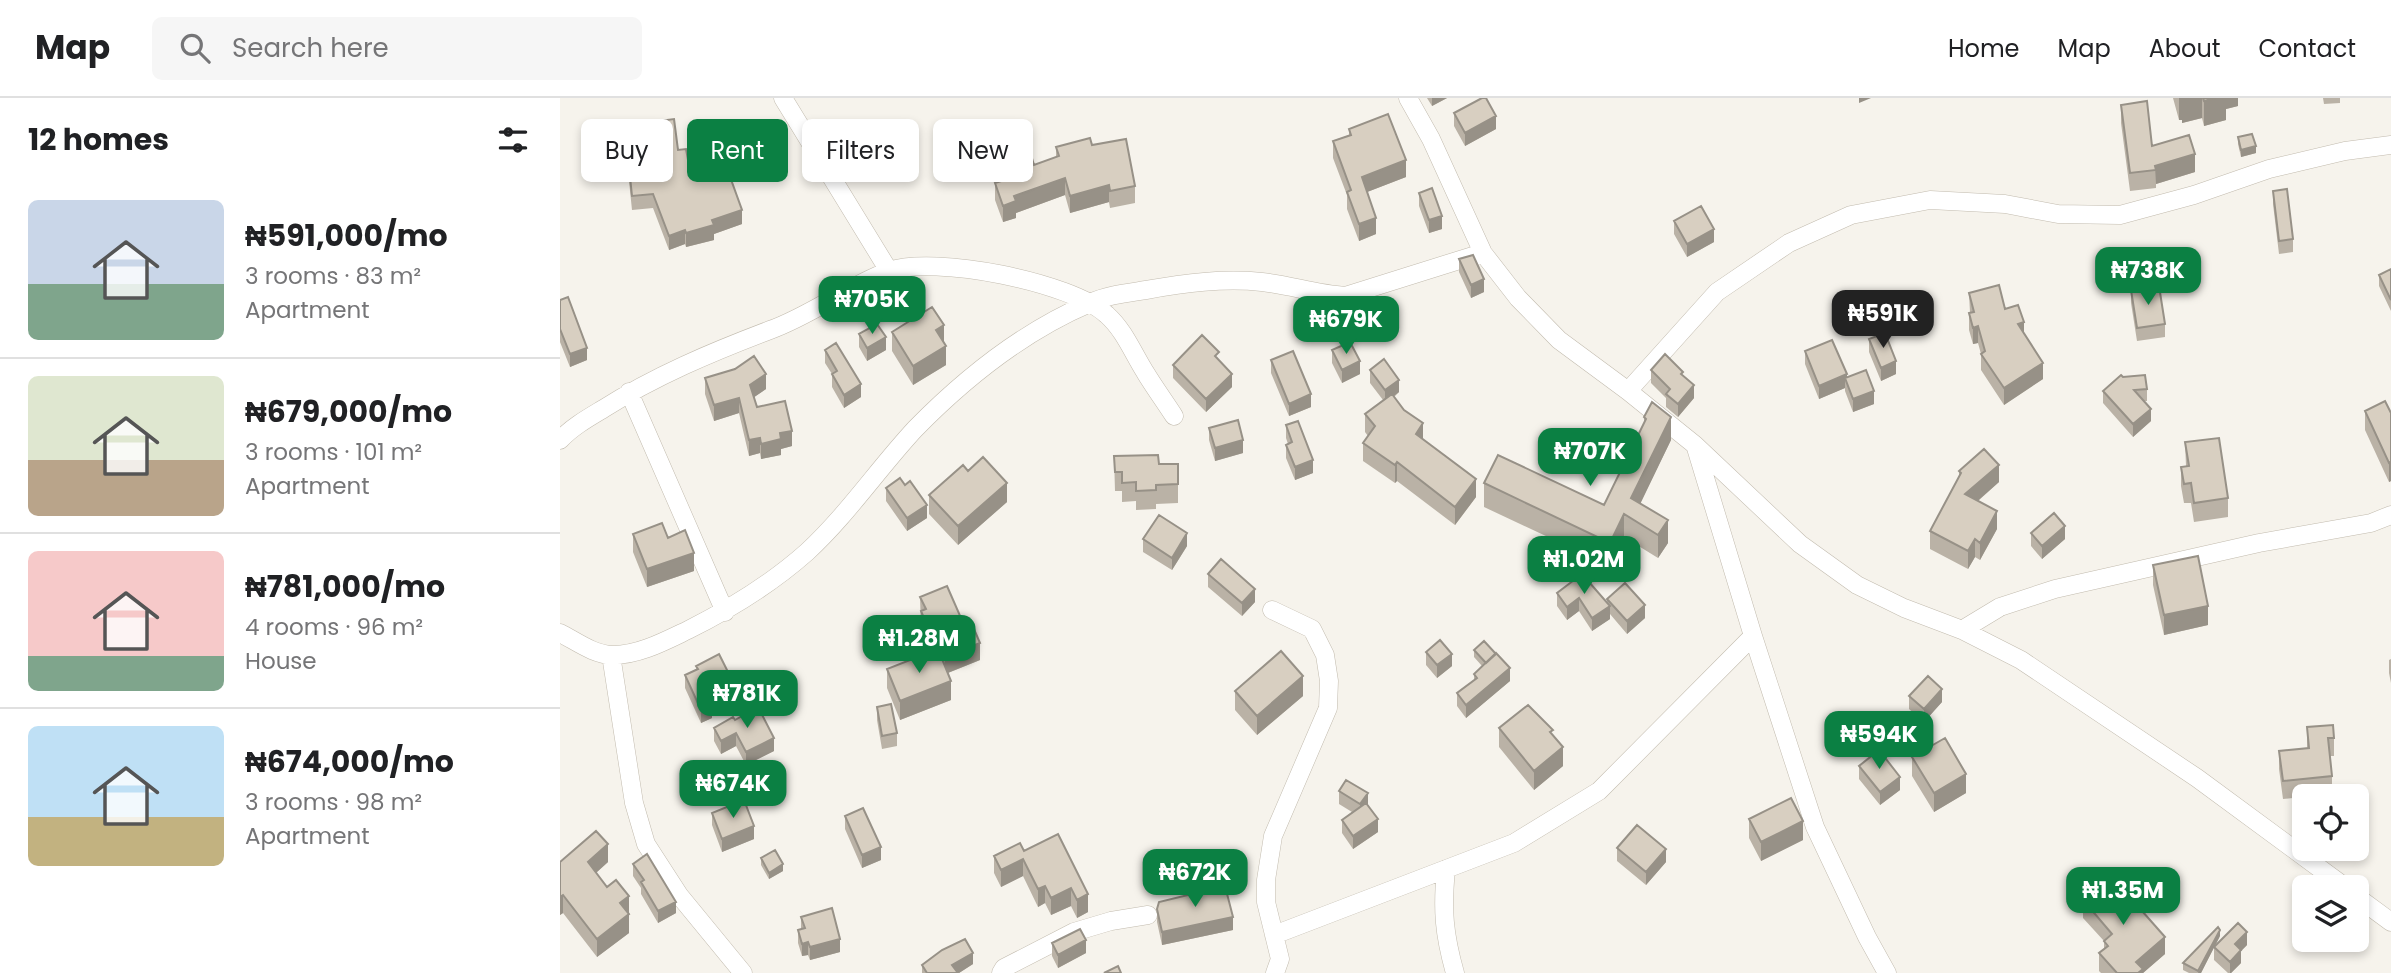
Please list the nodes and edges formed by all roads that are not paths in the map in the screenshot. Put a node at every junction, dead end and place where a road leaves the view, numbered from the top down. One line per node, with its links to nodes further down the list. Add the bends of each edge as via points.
1 (783, 98): 5 (street)
2 (1408, 98): 4 (street)
3 (2391, 145): 7 (street, via 2269,169 2120,215 2058,214 1930,200 1851,215 1789,243 1717,292)
4 (1483, 253): 6 (street, via 1345,296 1263,282 1219,280); 7 (street, via 1559,340)
5 (889, 271): 6 (street, via 915,265 959,268 1049,285); 8 (street, via 779,327 709,353)
6 (1090, 302): 9 (street, via 1127,340); 14 (street, via 1021,339 985,366 916,429 807,551)
7 (1628, 391): 11 (street)
8 (629, 392): 10 (street); 14 (street)
9 (1174, 416)
10 (560, 440)
11 (1695, 445): 15 (street, via 1800,544 1857,585); 17 (street)
12 (2391, 515): 15 (street, via 2371,523 2055,589 2000,607)
13 (1272, 610): 24 (street, via 1312,629 1325,655 1329,681 1328,708 1273,836 1266,902)
14 (725, 612): 18 (street, via 633,653)
15 (1962, 630): 20 (street, via 2021,660 2099,710)
16 (560, 633): 18 (street)
17 (1753, 636): 19 (street, via 1599,791 1514,843); 29 (street, via 1815,827)
18 (611, 655): 25 (street, via 634,803 646,844 679,895)
19 (1446, 869): 24 (street); 28 (street, via 1444,917)
20 (2328, 875)
21 (2369, 906): 23 (street)
22 (1148, 915): 26 (street, via 1074,932)
23 (2391, 922)
24 (1273, 935): 27 (street, via 1280,959)
25 (743, 973)
26 (1001, 973)
27 (1275, 973)
28 (1455, 973)
29 (1887, 973)

